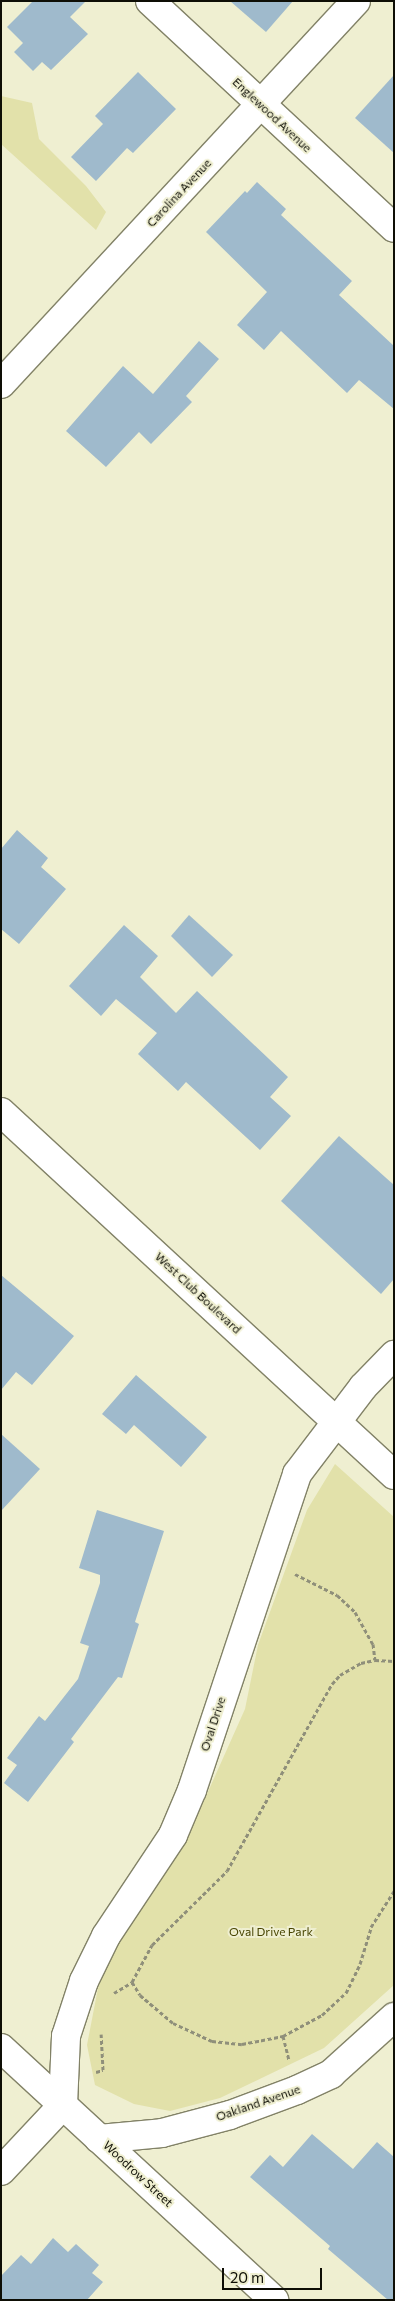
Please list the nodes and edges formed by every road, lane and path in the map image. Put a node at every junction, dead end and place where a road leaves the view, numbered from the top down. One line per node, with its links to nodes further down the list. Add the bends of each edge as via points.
1 (150, 1): 3 (street, Englewood Avenue)
2 (356, 1): 3 (street, Carolina Avenue)
3 (261, 104): 4 (street, Englewood Avenue); 5 (street, Carolina Avenue)
4 (394, 228)
5 (1, 384)
6 (1, 1112): 8 (street, West Club Boulevard)
7 (394, 1355): 8 (street, Oval Drive)
8 (336, 1421): 9 (street, West Club Boulevard); 20 (street, Oval Drive, via 297,1474 192,1790 173,1835 106,1936 84,1981 66,2036)
9 (394, 1475)
10 (297, 1575): 11 (path, via 337,1595 356,1612 373,1644)
11 (375, 1660): 12 (path); 14 (path, via 348,1669 332,1684 227,1871 152,1945)
12 (394, 1662)
13 (394, 1891): 14 (path, via 371,1928 360,1964 346,1992 329,2010 282,2036 242,2044 212,2041 173,2023 140,1995)
14 (132, 1982): 15 (path)
15 (111, 1996)
16 (394, 2017): 21 (street, Oakland Avenue, via 331,2074 297,2090 230,2114 162,2133)
17 (102, 2028): 19 (path, via 103,2070)
18 (1, 2048): 20 (street, Woodrow Street)
19 (93, 2073)
20 (63, 2105): 21 (street, Woodrow Street); 22 (street)
21 (99, 2139): 23 (street, Woodrow Street)
22 (1, 2171)
23 (274, 2300)

